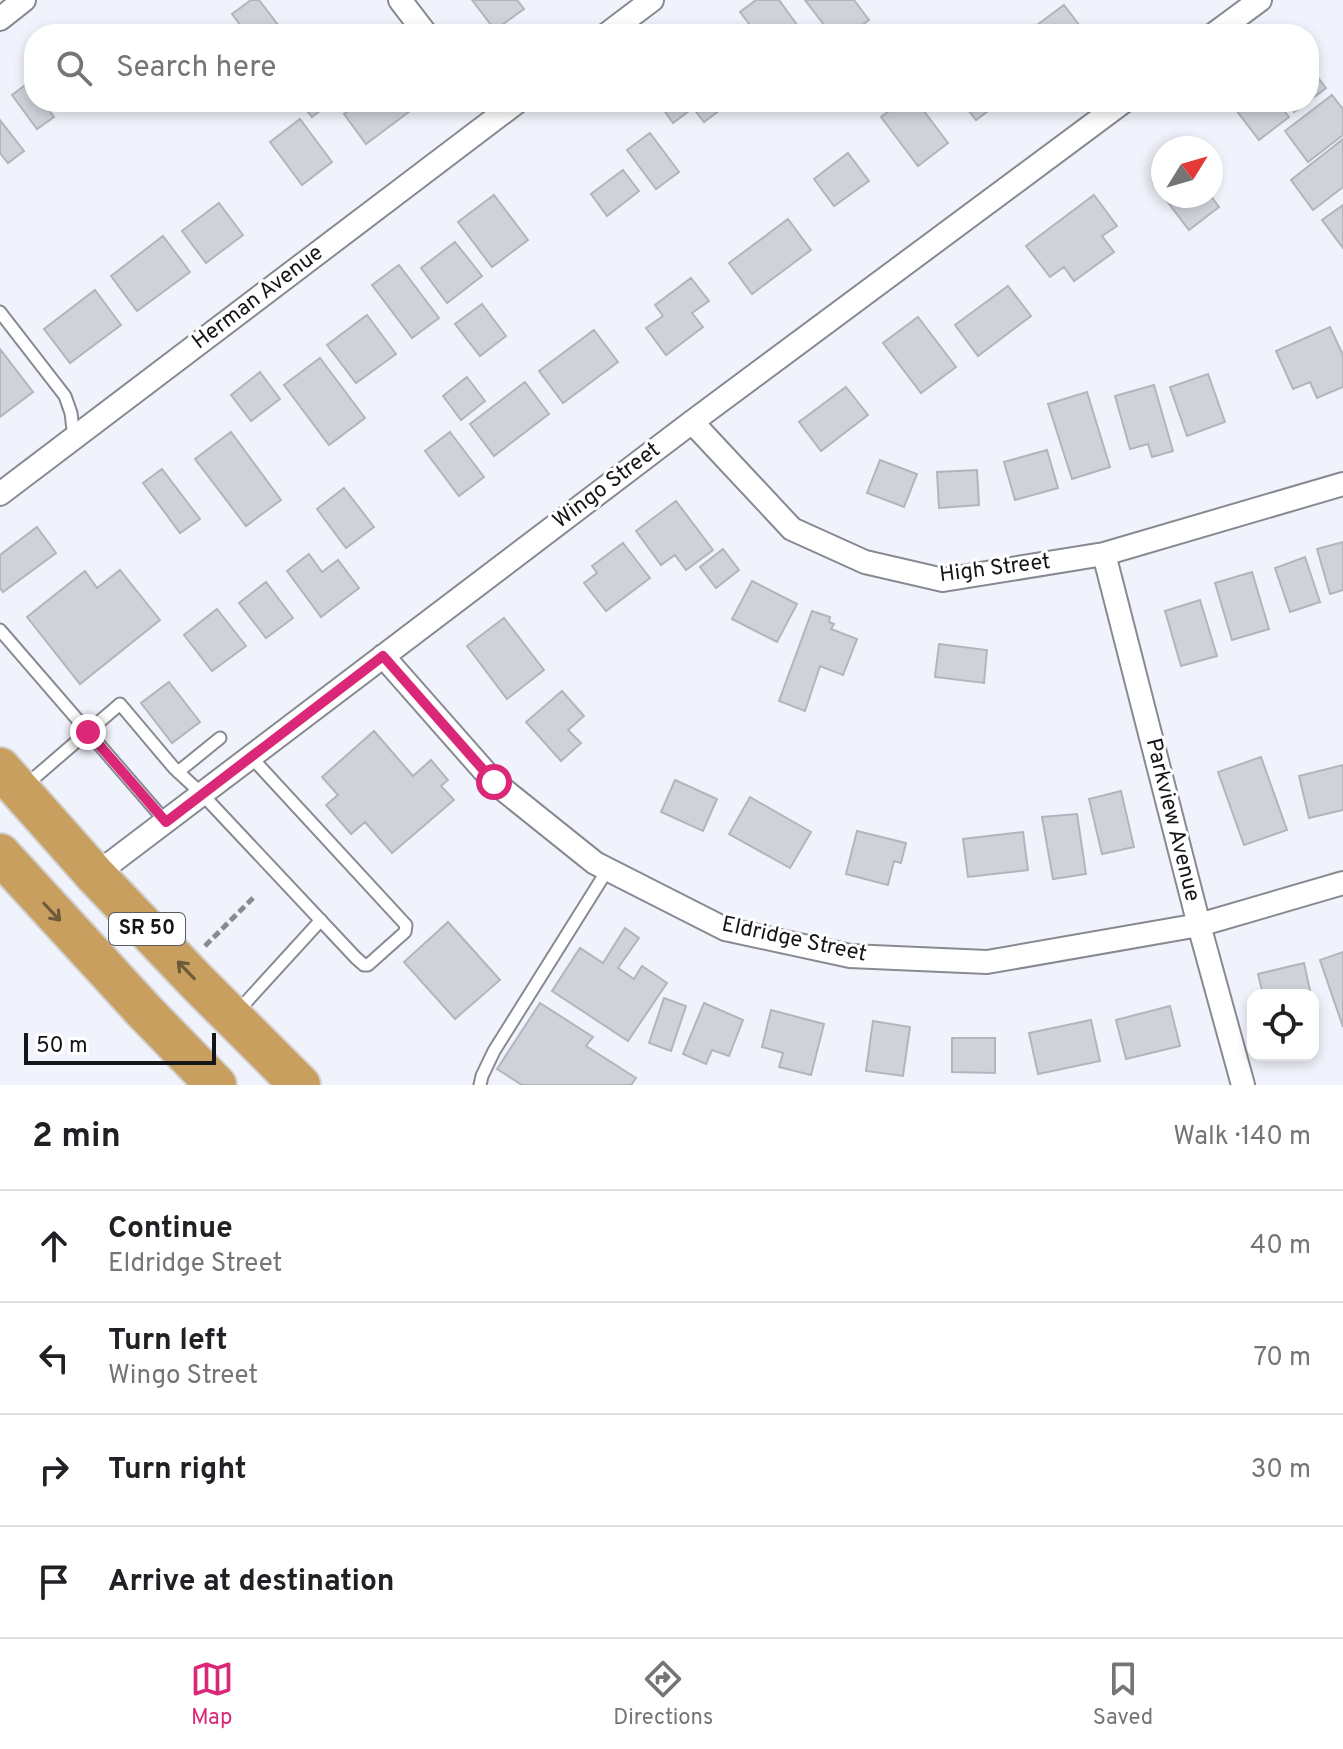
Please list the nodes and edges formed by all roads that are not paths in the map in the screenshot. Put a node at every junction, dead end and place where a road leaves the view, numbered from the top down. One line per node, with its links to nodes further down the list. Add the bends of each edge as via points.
1 (24, 0): 5 (street)
2 (400, 0): 6 (street)
3 (652, 0): 7 (street)
4 (1260, 0): 8 (street)
5 (0, 19)
6 (418, 24)
7 (620, 24)
8 (1228, 24)
9 (486, 112): 13 (street, Herman Avenue)
10 (1110, 112): 12 (street, Wingo Street)
11 (0, 312): 13 (lane, via 65,396)
12 (692, 422): 16 (street, High Street, via 792,529 865,562 943,580); 18 (street, Wingo Street)
13 (74, 438): 15 (street, Herman Avenue)
14 (1343, 484): 16 (street, High Street)
15 (0, 494)
16 (1104, 554): 31 (street, Parkview Avenue)
17 (0, 630): 19 (lane)
18 (383, 656): 21 (street, Wingo Street); 27 (street, Eldridge Street, via 494,782)
19 (88, 732): 22 (lane, via 120,704); 23 (lane); 25 (lane)
20 (220, 738): 22 (lane)
21 (251, 757): 24 (street, Wingo Street); 30 (lane, via 406,925 405,932 364,965)
22 (178, 772): 24 (lane)
23 (10, 779): 28 (highway, SR 50)
24 (202, 794): 25 (street, Wingo Street); 30 (lane)
25 (166, 822): 28 (street, Wingo Street)
26 (0, 854): 33 (highway, SR 50, one-way to 33)
27 (608, 869): 31 (street, Eldridge Street, via 725,929 850,956 987,962); 35 (lane, via 494,1051)
28 (95, 875): 32 (highway, SR 50, one-way to 28)
29 (1343, 883): 31 (street, Eldridge Street)
30 (321, 920): 32 (lane)
31 (1199, 925): 36 (street, Parkview Avenue)
32 (233, 1018): 34 (highway, SR 50)
33 (216, 1085)
34 (300, 1085)
35 (480, 1085)
36 (1243, 1085)

